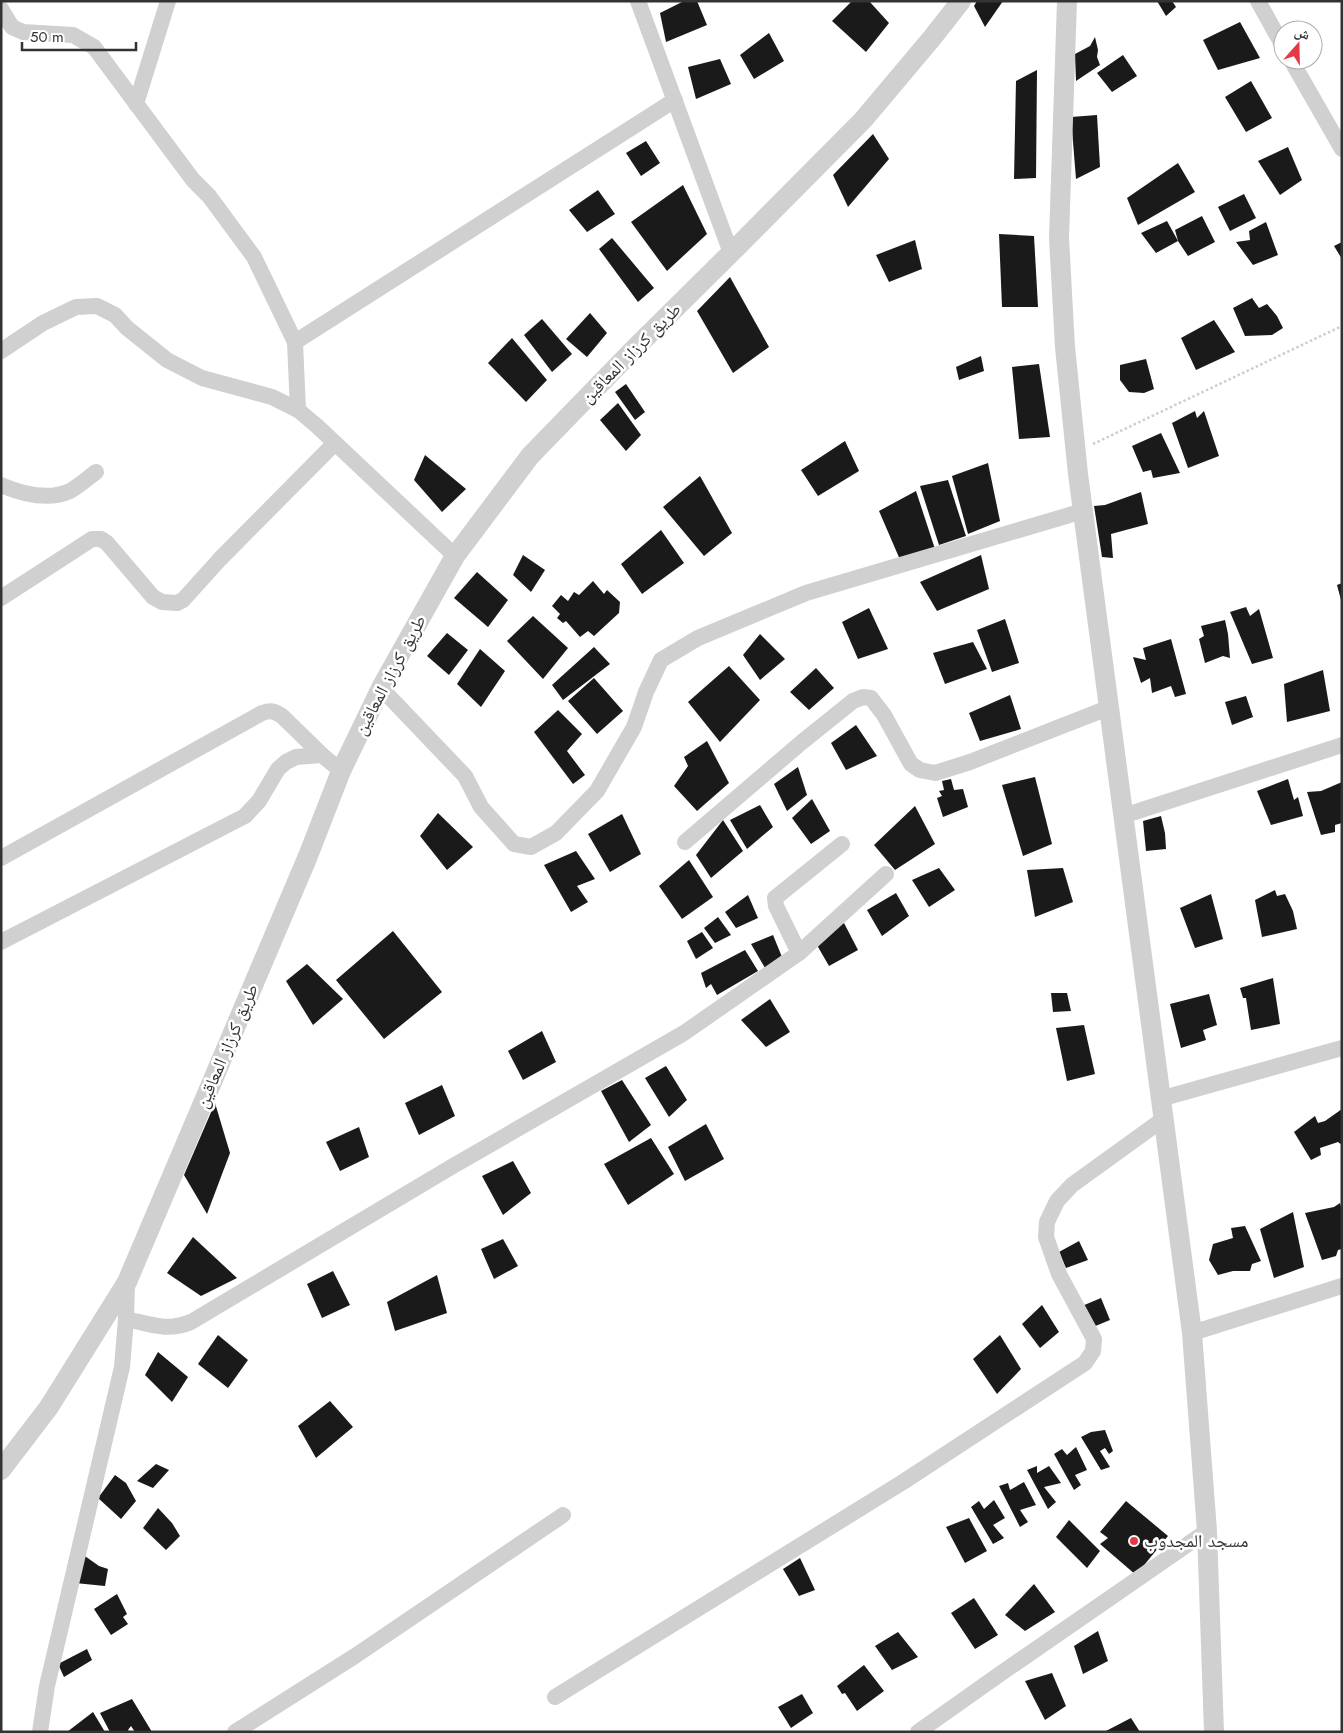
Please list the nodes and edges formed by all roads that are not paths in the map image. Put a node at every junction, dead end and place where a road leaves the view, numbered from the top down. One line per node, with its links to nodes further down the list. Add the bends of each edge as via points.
1 (168, 1): 10 (street)
2 (638, 1): 9 (street)
3 (960, 1): 12 (street, طريق كرزاز المعاقين, via 863,120)
4 (1067, 1): 19 (street, via 1059,238 1066,347)
5 (1258, 1): 7 (street)
6 (1, 9): 10 (street, via 12,27 23,32 72,35 94,48)
7 (1273, 28)
8 (1297, 70): 11 (street)
9 (675, 100): 12 (street); 13 (street)
10 (136, 104): 13 (street, via 254,257)
11 (1342, 149)
12 (732, 253): 20 (street, طريق كرزاز المعاقين, via 530,456)
13 (295, 342): 15 (street)
14 (1, 351): 15 (street, via 43,323 76,308 97,306 115,315 167,360 202,378 272,397)
15 (298, 410): 16 (street)
16 (335, 443): 20 (street); 21 (street, via 178,603 162,602 153,597 101,539 92,539)
17 (96, 472): 18 (street, via 71,490 57,494 42,496 17,492)
18 (1, 485)
19 (1083, 511): 22 (street, via 806,593 698,638 661,660 634,727 597,791 556,833 531,847 514,844 481,807 465,776); 23 (street)
20 (455, 556): 22 (street, طريق كرزاز المعاقين)
21 (1, 598)
22 (381, 688): 26 (street, طريق كرزاز المعاقين)
23 (1108, 708): 27 (street); 28 (street, via 934,773 911,764 884,715 871,698 863,697 853,701 802,742)
24 (1342, 745): 27 (street)
25 (322, 755): 26 (street); 30 (street, via 282,716 270,711 262,713); 32 (street, via 296,756 286,762 245,816)
26 (341, 771): 37 (street, طريق كرزاز المعاقين, via 304,866)
27 (1123, 816): 35 (street)
28 (685, 842)
29 (842, 844): 33 (street, via 775,898)
30 (1, 858)
31 (886, 874): 33 (street)
32 (1, 942)
33 (799, 953): 39 (street, via 684,1033 191,1322 170,1328)
34 (1342, 1048): 35 (street)
35 (1160, 1099): 36 (street)
36 (1162, 1120): 40 (street); 44 (street, via 1072,1185 1057,1201 1047,1222 1046,1237 1059,1274 1094,1339 1093,1351 1085,1363 903,1482)
37 (127, 1282): 39 (street); 41 (street, طريق كرزاز المعاقين, via 48,1407)
38 (1342, 1286): 40 (street)
39 (126, 1319): 45 (street, via 122,1367 49,1676)
40 (1192, 1333): 43 (street)
41 (1, 1470)
42 (563, 1515): 46 (street)
43 (1207, 1531): 47 (street); 48 (street)
44 (555, 1697)
45 (40, 1732)
46 (236, 1732)
47 (918, 1732)
48 (1214, 1732)

